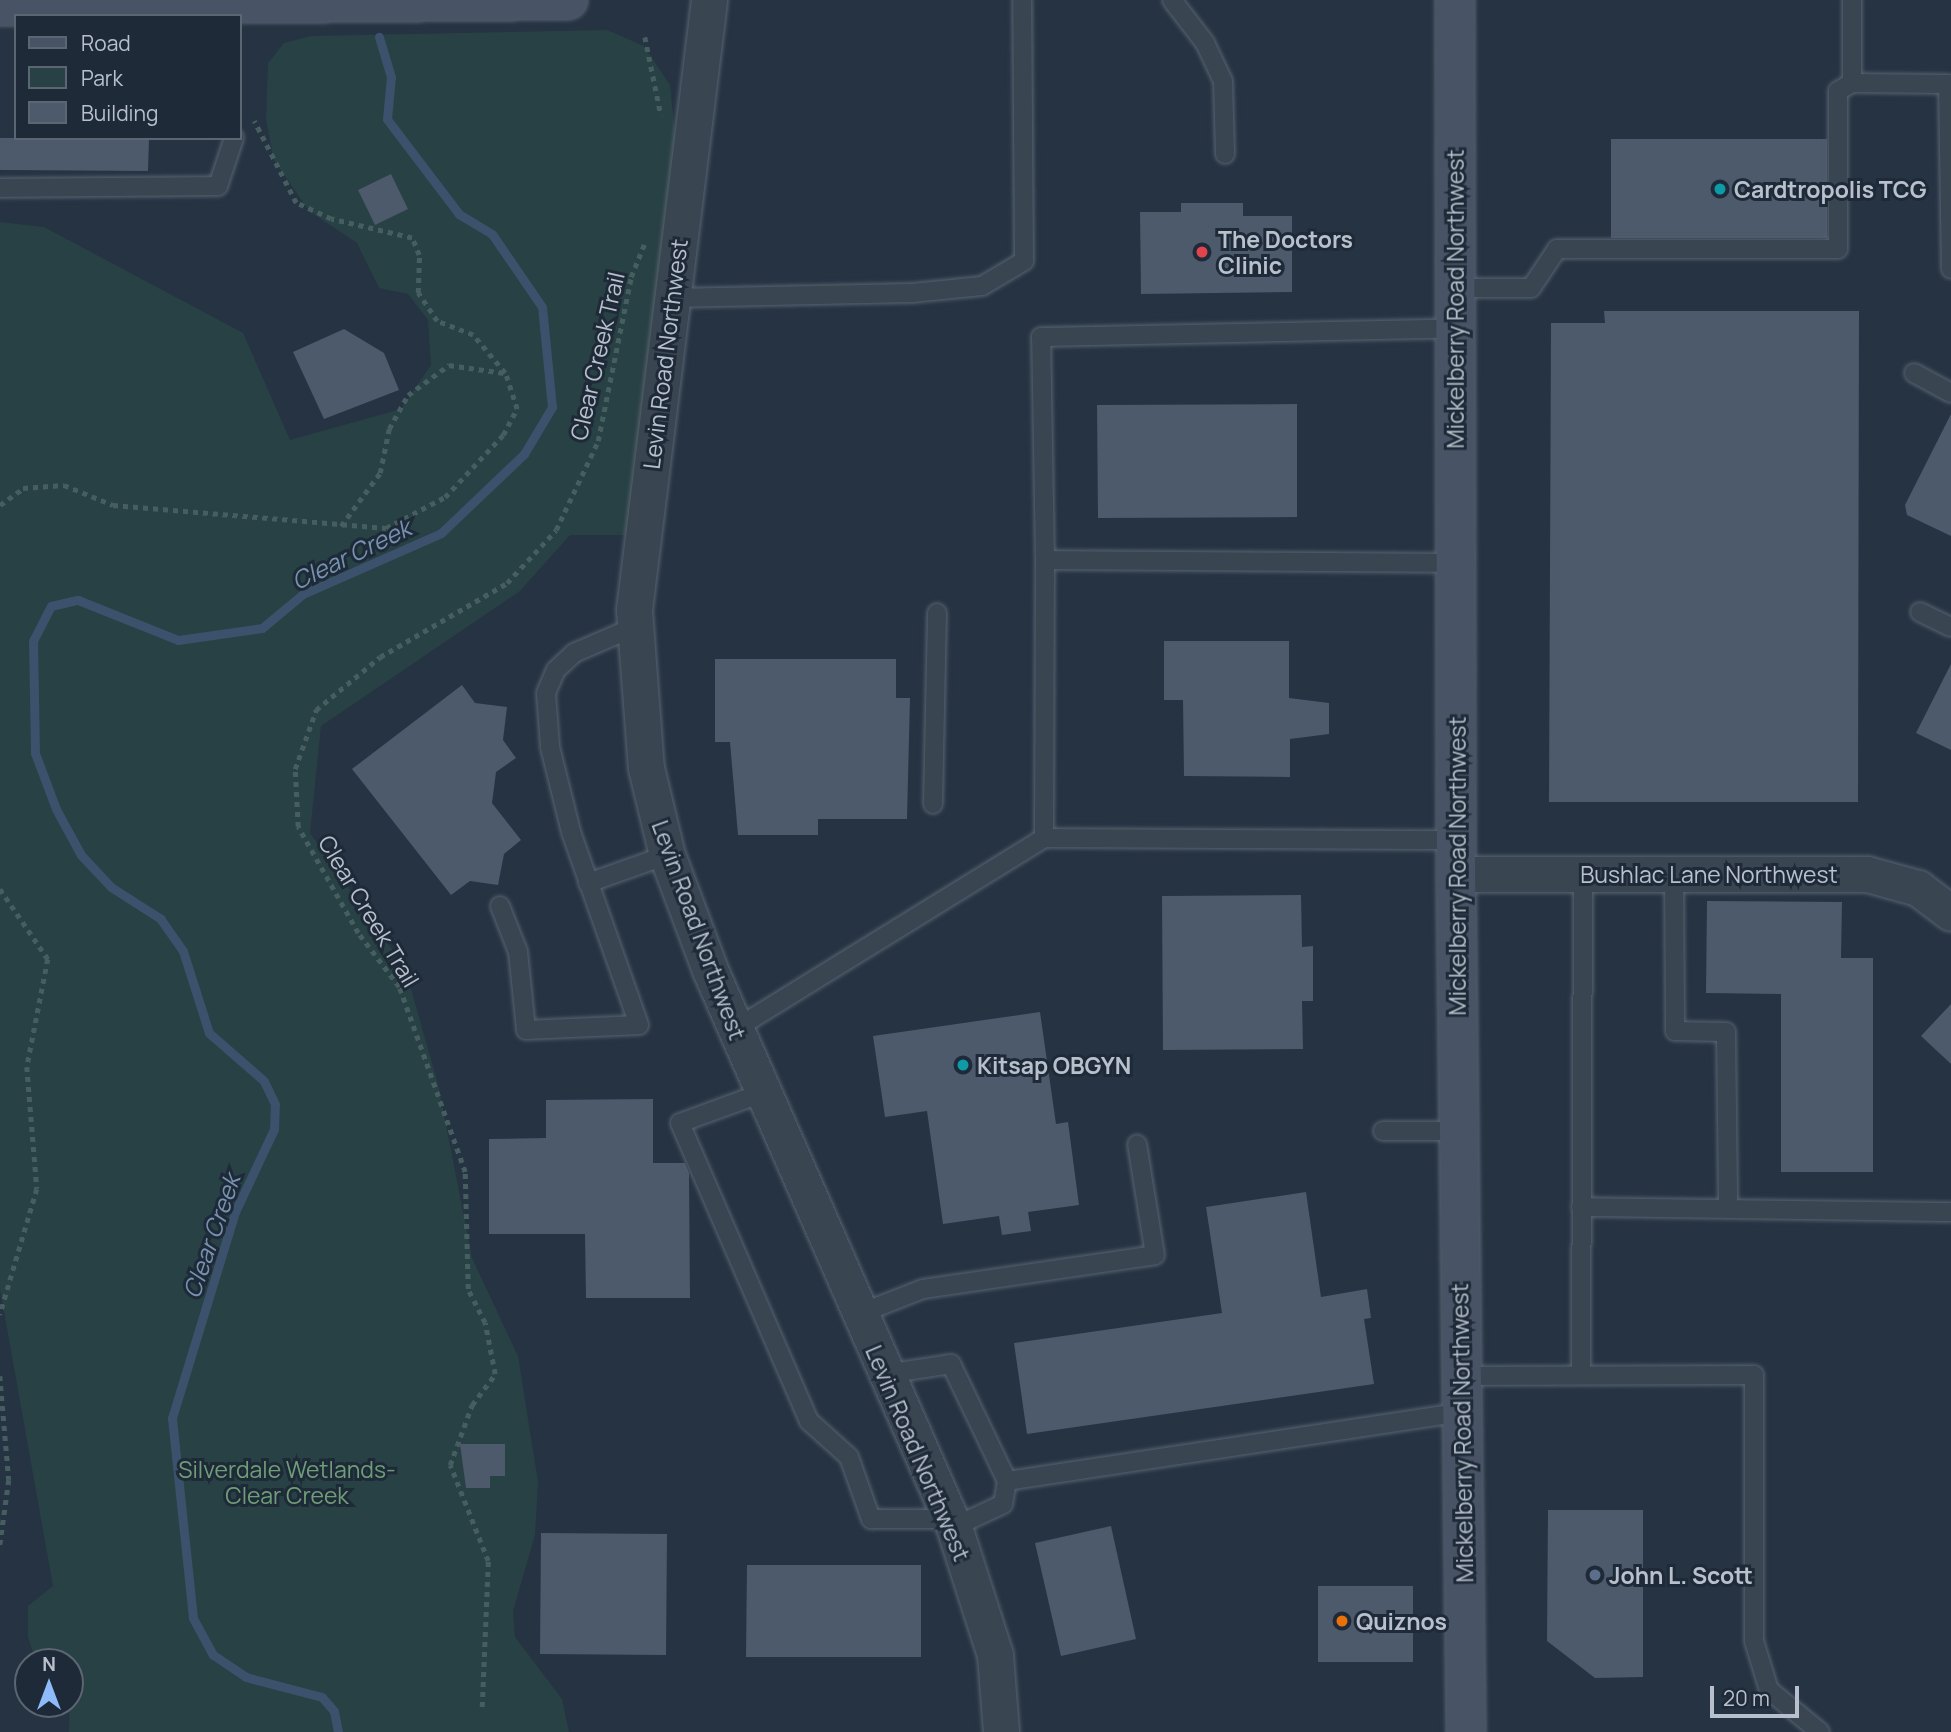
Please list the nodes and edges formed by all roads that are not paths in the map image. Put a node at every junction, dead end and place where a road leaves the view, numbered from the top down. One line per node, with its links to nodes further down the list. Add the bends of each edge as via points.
1 (568, 0): 9 (street)
2 (709, 0): 16 (street, Levin Road Northwest)
3 (1022, 0): 16 (lane, via 1024,261 982,286 954,289)
4 (1172, 0): 12 (lane, via 1223,81)
5 (1455, 0): 15 (street, Mickelberry Road Northwest)
6 (1852, 0): 10 (lane)
7 (139, 3): 8 (street); 9 (street)
8 (0, 6)
9 (240, 11)
10 (1852, 83): 14 (lane, via 1948,84); 15 (lane, via 1838,91 1838,249 1557,248 1531,288)
11 (233, 140): 13 (lane, via 218,186)
12 (1225, 154)
13 (0, 188)
14 (1951, 269)
15 (1455, 288): 17 (street, Mickelberry Road Northwest)
16 (672, 298): 24 (street, Levin Road Northwest)
17 (1455, 328): 20 (lane, via 1041,337); 21 (street, Mickelberry Road Northwest)
18 (1914, 373): 19 (lane)
19 (1951, 393)
20 (1045, 561): 21 (lane); 27 (lane)
21 (1456, 564): 29 (street, Mickelberry Road Northwest)
22 (1920, 612): 25 (lane)
23 (937, 613): 26 (lane)
24 (634, 627): 28 (street, Levin Road Northwest, via 642,739); 32 (lane, via 574,653 556,670 546,693 550,747)
25 (1951, 627)
26 (933, 804)
27 (1044, 838): 29 (lane); 35 (lane)
28 (667, 855): 32 (lane); 35 (street, Levin Road Northwest)
29 (1456, 857): 30 (street, Bushlac Lane Northwest); 38 (street, Mickelberry Road Northwest)
30 (1583, 874): 31 (street, Bushlac Lane Northwest); 40 (lane)
31 (1674, 874): 34 (street, Bushlac Lane Northwest, via 1867,874 1918,888); 41 (lane, via 1675,1031 1726,1032)
32 (588, 883): 33 (lane, via 639,1025 526,1030 518,952)
33 (500, 906)
34 (1951, 913)
35 (735, 1029): 36 (street, Levin Road Northwest)
36 (762, 1093): 43 (street, Levin Road Northwest); 48 (lane, via 680,1123 809,1421 849,1457 871,1519)
37 (1383, 1130): 38 (lane)
38 (1459, 1131): 46 (street, Mickelberry Road Northwest)
39 (1137, 1144): 43 (lane, via 1155,1255 923,1289)
40 (1581, 1207): 41 (lane); 45 (lane)
41 (1728, 1207): 42 (lane)
42 (1951, 1212)
43 (859, 1314): 44 (street, Levin Road Northwest)
44 (886, 1374): 47 (lane, via 951,1364); 48 (street, Levin Road Northwest)
45 (1581, 1375): 46 (lane); 51 (lane, via 1754,1375 1754,1641 1769,1690)
46 (1462, 1394): 47 (lane); 50 (street, Mickelberry Road Northwest)
47 (1007, 1481): 48 (lane, via 1003,1504)
48 (952, 1523): 49 (street, Levin Road Northwest, via 995,1655)
49 (1001, 1732)
50 (1466, 1732)
51 (1821, 1732)

